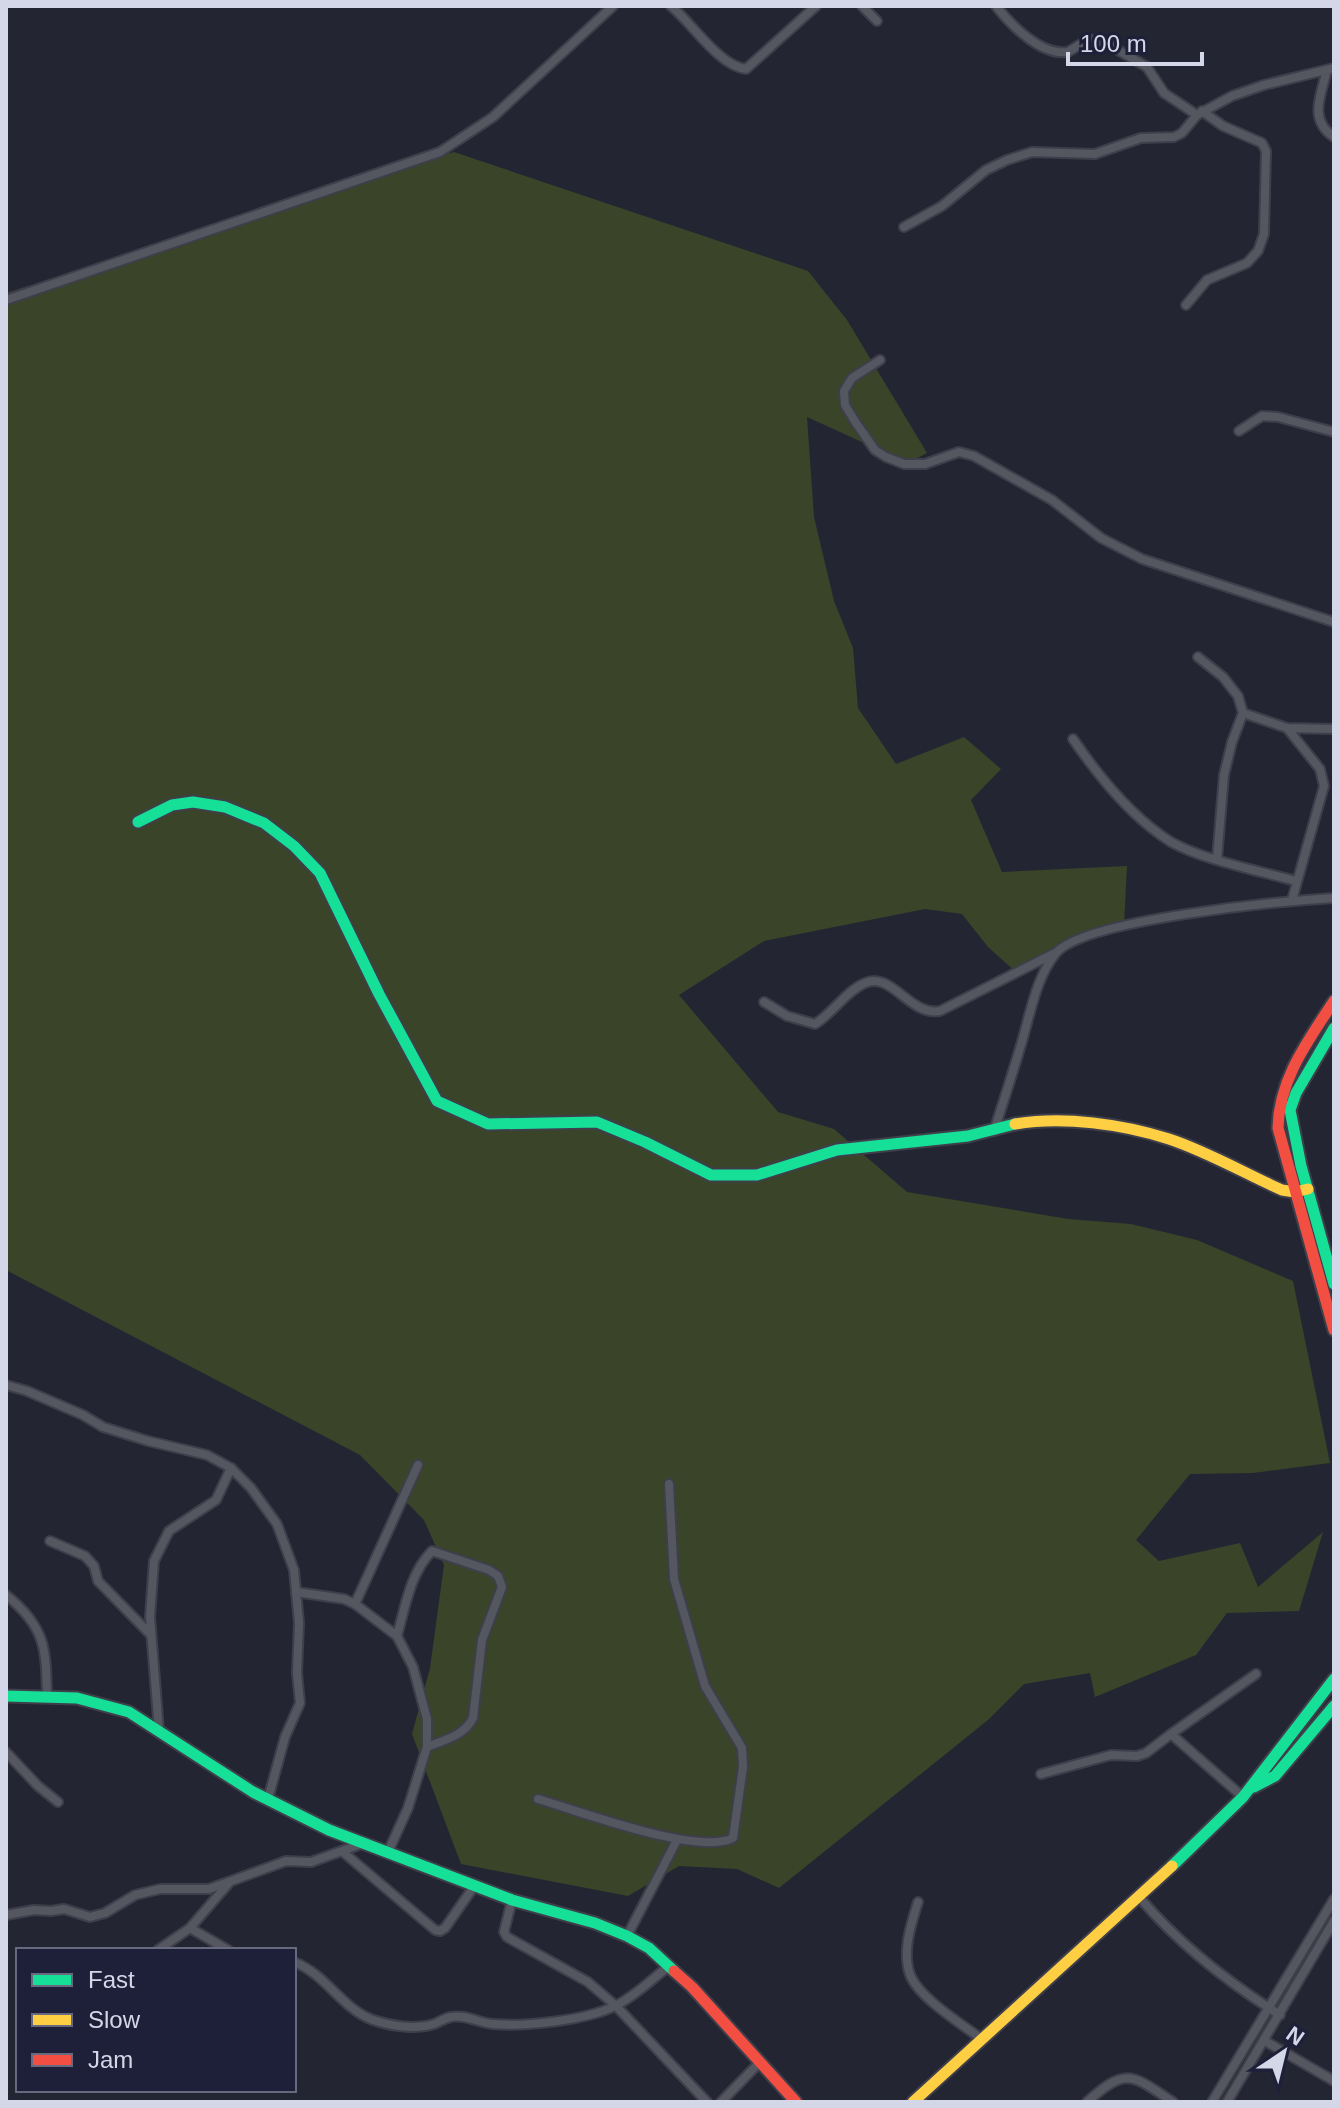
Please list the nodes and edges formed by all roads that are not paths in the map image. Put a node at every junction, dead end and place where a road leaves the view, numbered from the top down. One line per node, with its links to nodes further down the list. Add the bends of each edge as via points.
1 (613, 6): 11 (street, via 493,117 440,152)
2 (671, 6): 3 (street, via 721,58 746,69)
3 (816, 6)
4 (862, 6): 6 (street)
5 (996, 6): 8 (street, via 1021,32 1051,50 1068,52 1094,39 1130,56 1147,67 1164,93)
6 (877, 21)
7 (1330, 69): 8 (street, via 1264,85); 9 (street, via 1317,116)
8 (1200, 113): 10 (street, via 1174,137 1141,138 1095,154 1032,152 1007,160); 12 (street, via 1262,143 1264,234 1247,263 1207,280)
9 (1334, 137)
10 (904, 227)
11 (6, 300)
12 (1186, 305)
13 (880, 360): 16 (street, via 852,378 844,391 856,423 886,457 925,464 959,452 974,456 1142,559)
14 (1239, 431): 15 (street, via 1262,416)
15 (1334, 432)
16 (1334, 622)
17 (1198, 657): 18 (street, via 1223,677)
18 (1243, 713): 19 (street); 23 (street, via 1224,775)
19 (1287, 728): 20 (street); 24 (street, via 1320,769 1324,786)
20 (1334, 729)
21 (1073, 739): 23 (street, via 1097,774 1145,824 1174,843)
22 (138, 822): 33 (street, via 172,805 193,802 225,807 264,823 294,846 320,873 437,1101 488,1124 597,1122 711,1175 757,1175 837,1150)
23 (1217, 859): 24 (street)
24 (1296, 881): 26 (street)
25 (1334, 898): 26 (street)
26 (1292, 900): 27 (street, via 1139,921)
27 (1057, 952): 29 (street, via 940,1011 928,1013 878,981 865,983 815,1024); 33 (street, via 1038,986)
28 (1334, 1001): 30 (street)
29 (764, 1002)
30 (1330, 1024): 31 (street); 32 (street, via 1289,1077)
31 (1290, 1110): 32 (street); 34 (street)
32 (1277, 1114): 34 (street)
33 (994, 1131): 34 (street, via 1051,1120 1122,1128 1170,1139 1282,1190)
34 (1302, 1190): 35 (street)
35 (1317, 1246): 36 (street); 37 (street)
36 (1334, 1284)
37 (1334, 1329)
38 (6, 1385): 40 (street, via 103,1427 207,1455)
39 (418, 1465): 45 (street)
40 (231, 1468): 43 (street, via 277,1524); 46 (street, via 216,1500 169,1531 159,1547 152,1577)
41 (669, 1484): 64 (street, via 674,1579 705,1686 742,1748 743,1767 733,1838)
42 (50, 1541): 46 (street, via 85,1556 98,1581)
43 (296, 1592): 45 (street); 61 (street, via 300,1703)
44 (6, 1595): 51 (street, via 19,1605 46,1648)
45 (355, 1604): 47 (street)
46 (151, 1635): 55 (street)
47 (397, 1636): 57 (street, via 413,1667 427,1719); 57 (street, via 412,1585 432,1551 498,1576 502,1587 482,1640 473,1718 468,1728)
48 (1256, 1674): 56 (street)
49 (1334, 1679): 53 (street)
50 (6, 1696): 51 (street)
51 (47, 1697): 55 (street, via 77,1698 129,1712)
52 (1334, 1706): 54 (street)
53 (1311, 1709): 54 (street); 60 (street)
54 (1324, 1718): 60 (street, via 1275,1776)
55 (159, 1731): 61 (street)
56 (1171, 1734): 59 (street, via 1137,1756 1111,1755); 60 (street)
57 (427, 1747): 67 (street)
58 (6, 1752): 63 (street)
59 (1041, 1774)
60 (1248, 1793): 70 (street)
61 (268, 1799): 65 (street)
62 (538, 1799): 64 (street)
63 (58, 1802)
64 (677, 1840): 77 (street)
65 (364, 1843): 66 (street); 67 (street)
66 (343, 1852): 68 (street, via 311,1862 286,1861); 69 (street, via 435,1930 445,1928)
67 (388, 1852): 69 (street)
68 (228, 1884): 74 (street, via 160,1889 90,1917 64,1909); 76 (street)
69 (475, 1885): 72 (street)
70 (1140, 1898): 83 (street, via 1196,1954); 85 (street)
71 (1334, 1899): 83 (street)
72 (512, 1900): 77 (street); 82 (street, via 507,1937 588,1982)
73 (918, 1902): 85 (street, via 908,1954 911,1977 922,1992)
74 (6, 1915)
75 (1334, 1921): 84 (street)
76 (190, 1928): 78 (street); 79 (street)
77 (627, 1936): 81 (street)
78 (161, 1948)
79 (225, 1948)
80 (296, 1963): 82 (street, via 371,2019 409,2027 451,2017 493,2024 557,2021)
81 (669, 1966): 82 (street); 87 (street)
82 (616, 2006): 91 (street)
83 (1269, 2008): 84 (street); 88 (street)
84 (1280, 2015): 86 (street)
85 (983, 2040): 94 (street)
86 (1265, 2041): 89 (street); 90 (street)
87 (760, 2062): 92 (street); 93 (street)
88 (1227, 2077): 90 (street); 97 (street)
89 (1334, 2081)
90 (1239, 2083): 98 (street)
91 (707, 2102)
92 (721, 2102)
93 (796, 2102)
94 (913, 2102)
95 (1087, 2102): 96 (street, via 1123,2077 1136,2078)
96 (1173, 2102)
97 (1212, 2102)
98 (1227, 2102)

